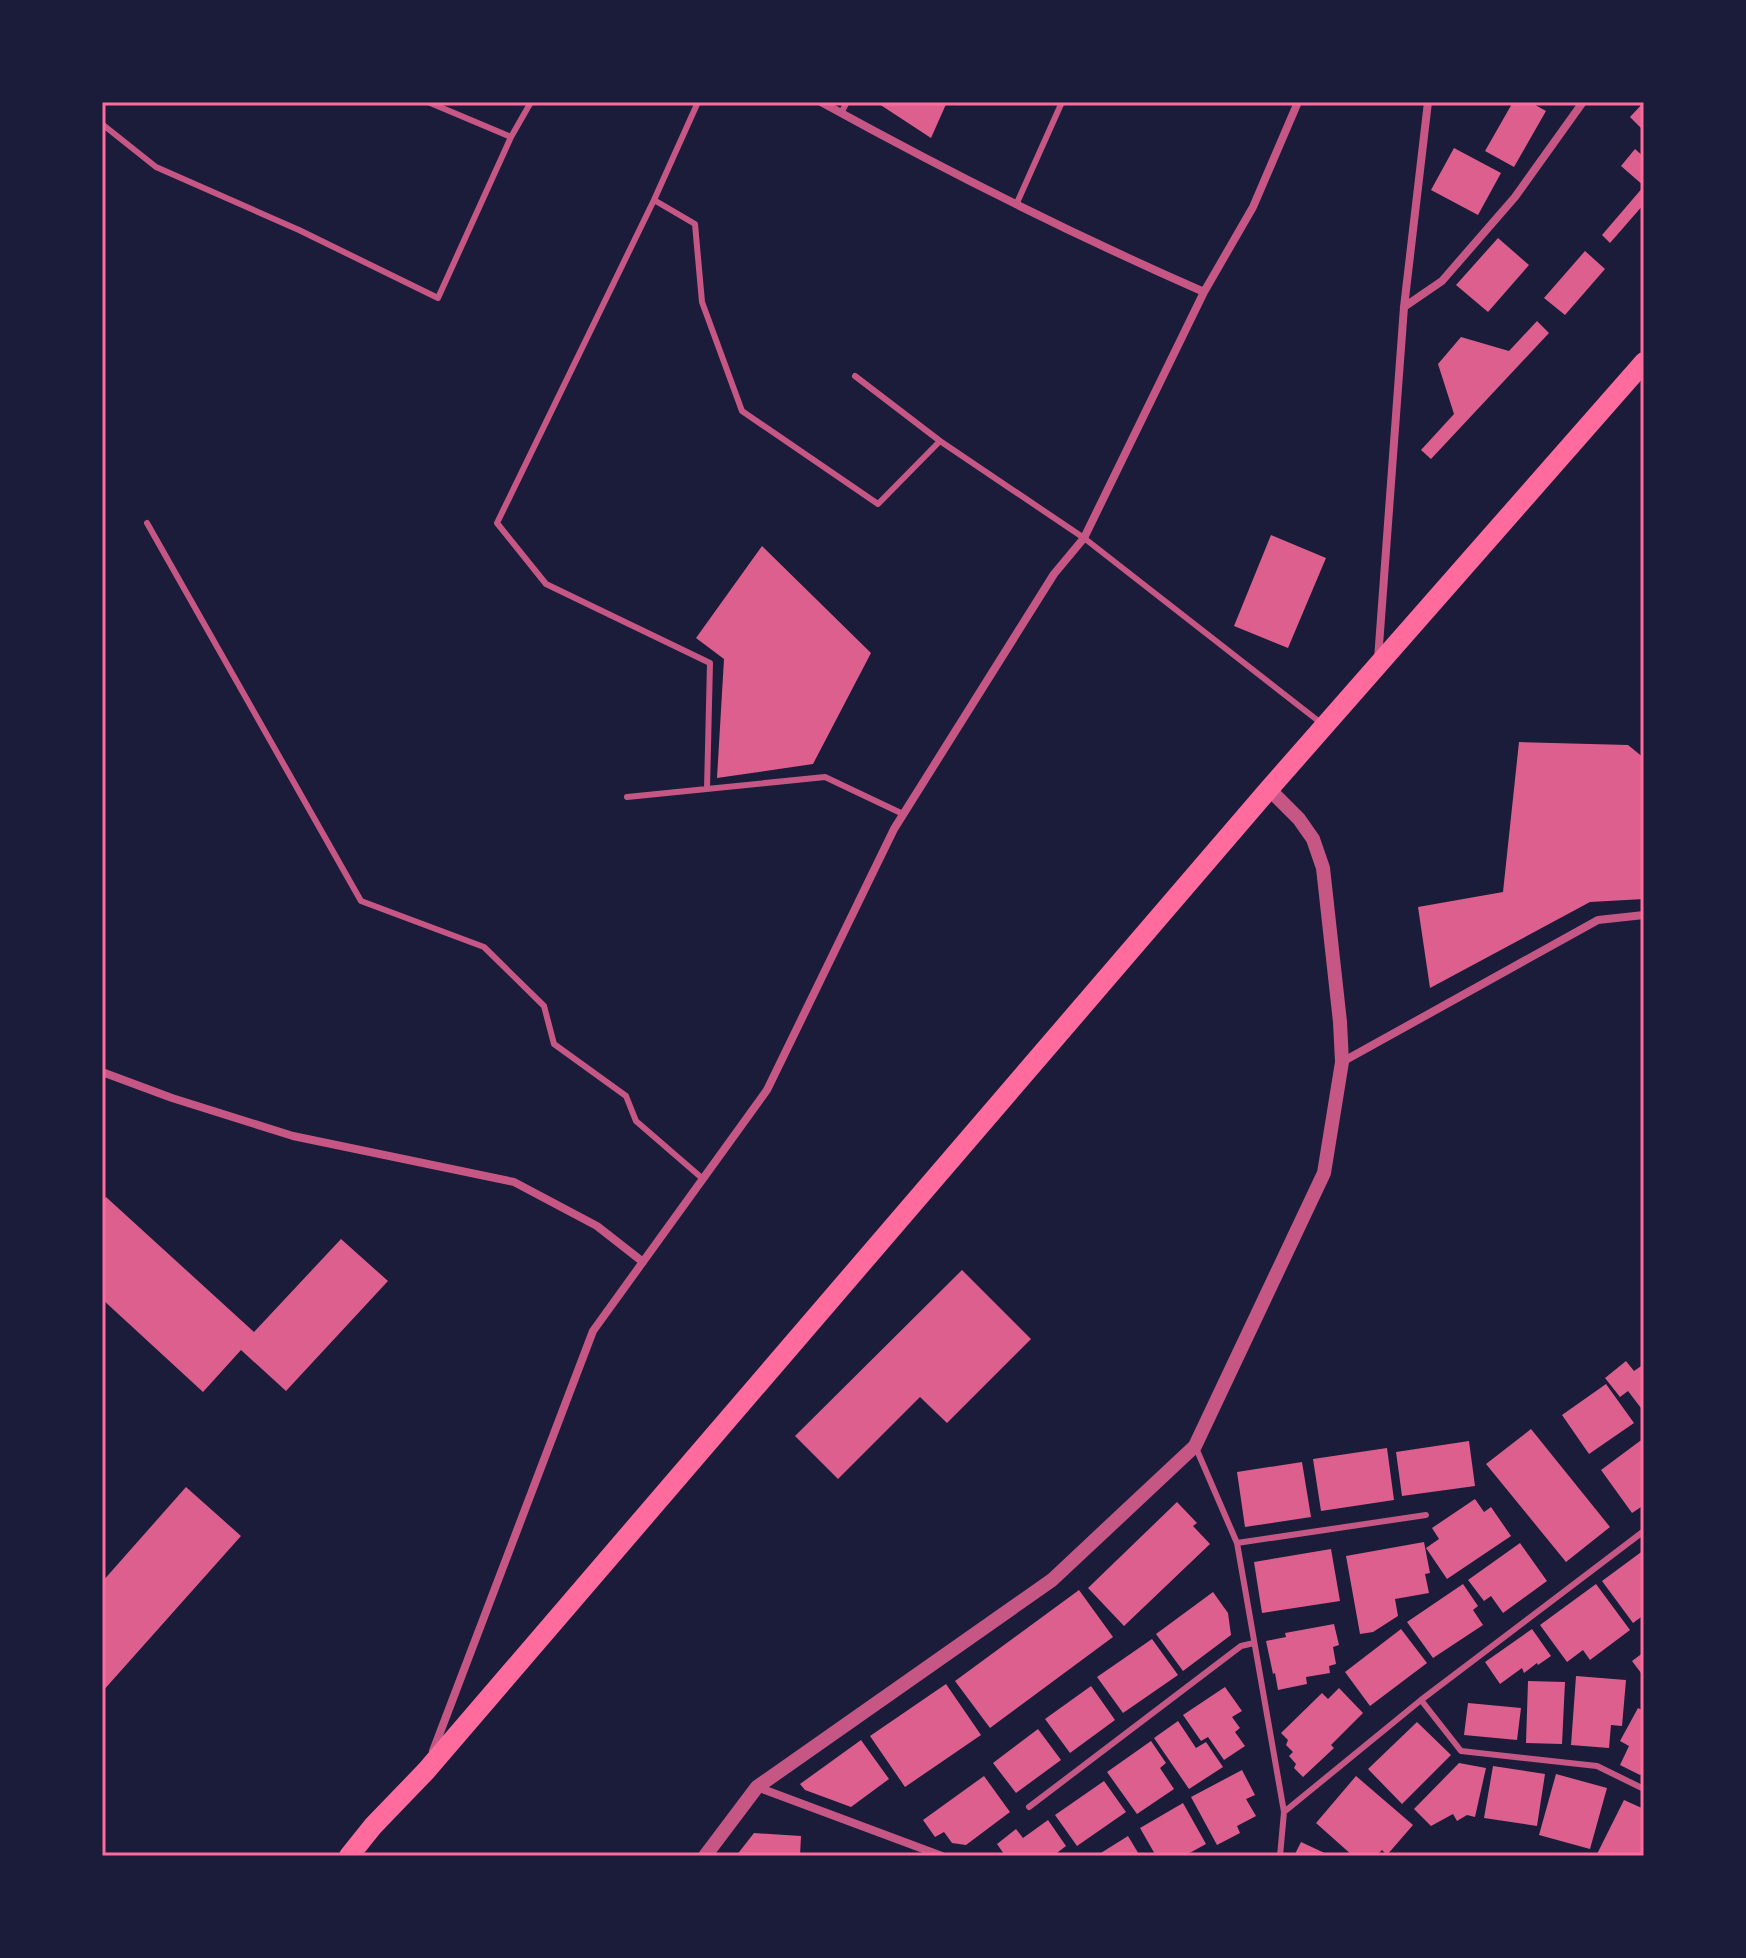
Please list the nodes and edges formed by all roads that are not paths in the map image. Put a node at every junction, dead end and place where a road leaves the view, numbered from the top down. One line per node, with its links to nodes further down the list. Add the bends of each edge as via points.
1 (428, 102): 12 (lane)
2 (531, 102): 12 (lane)
3 (698, 102): 13 (lane)
4 (821, 102): 10 (street)
5 (847, 102): 10 (lane)
6 (1062, 102): 14 (lane)
7 (1298, 102): 15 (street, via 1253,207)
8 (1428, 102): 16 (street)
9 (1583, 102): 16 (street, via 1515,197 1442,281)
10 (841, 113): 14 (street)
11 (102, 124): 12 (lane, via 156,167 438,298)
12 (511, 137)
13 (654, 200): 19 (lane, via 695,224 702,302 742,411 878,504); 24 (lane, via 497,523 546,584 710,663)
14 (1016, 205): 15 (street)
15 (1204, 292): 21 (street)
16 (1404, 307): 22 (street)
17 (1644, 362): 22 (main road)
18 (855, 376): 19 (lane)
19 (940, 441): 21 (lane)
20 (147, 523): 31 (lane, via 361,901 484,947 544,1006 554,1044 626,1096 636,1121)
21 (1084, 538): 23 (lane); 27 (street, via 1054,574)
22 (1377, 667): 23 (main road)
23 (1325, 726): 25 (main road)
24 (707, 789): 26 (lane); 27 (lane, via 825,777)
25 (1269, 789): 29 (street, via 1313,839 1323,868); 39 (main road)
26 (627, 797)
27 (903, 814): 31 (street, via 767,1090)
28 (1644, 915): 29 (street, via 1598,920)
29 (1342, 1062): 33 (street, via 1324,1173)
30 (102, 1072): 32 (street, via 293,1136 514,1182 597,1226)
31 (703, 1179): 32 (street)
32 (643, 1262): 39 (street, via 593,1331)
33 (1195, 1446): 36 (lane); 40 (street, via 1052,1580)
34 (1426, 1515): 36 (lane)
35 (1644, 1531): 38 (lane)
36 (1237, 1543): 37 (lane)
37 (1254, 1643): 42 (lane, via 1241,1646); 43 (lane)
38 (1421, 1700): 41 (lane, via 1461,1751 1597,1766); 43 (lane)
39 (426, 1771): 44 (main road)
40 (757, 1787): 45 (street); 46 (street)
41 (1644, 1789)
42 (1029, 1807)
43 (1284, 1812): 47 (lane)
44 (349, 1856)
45 (705, 1856)
46 (942, 1856)
47 (1280, 1856)

